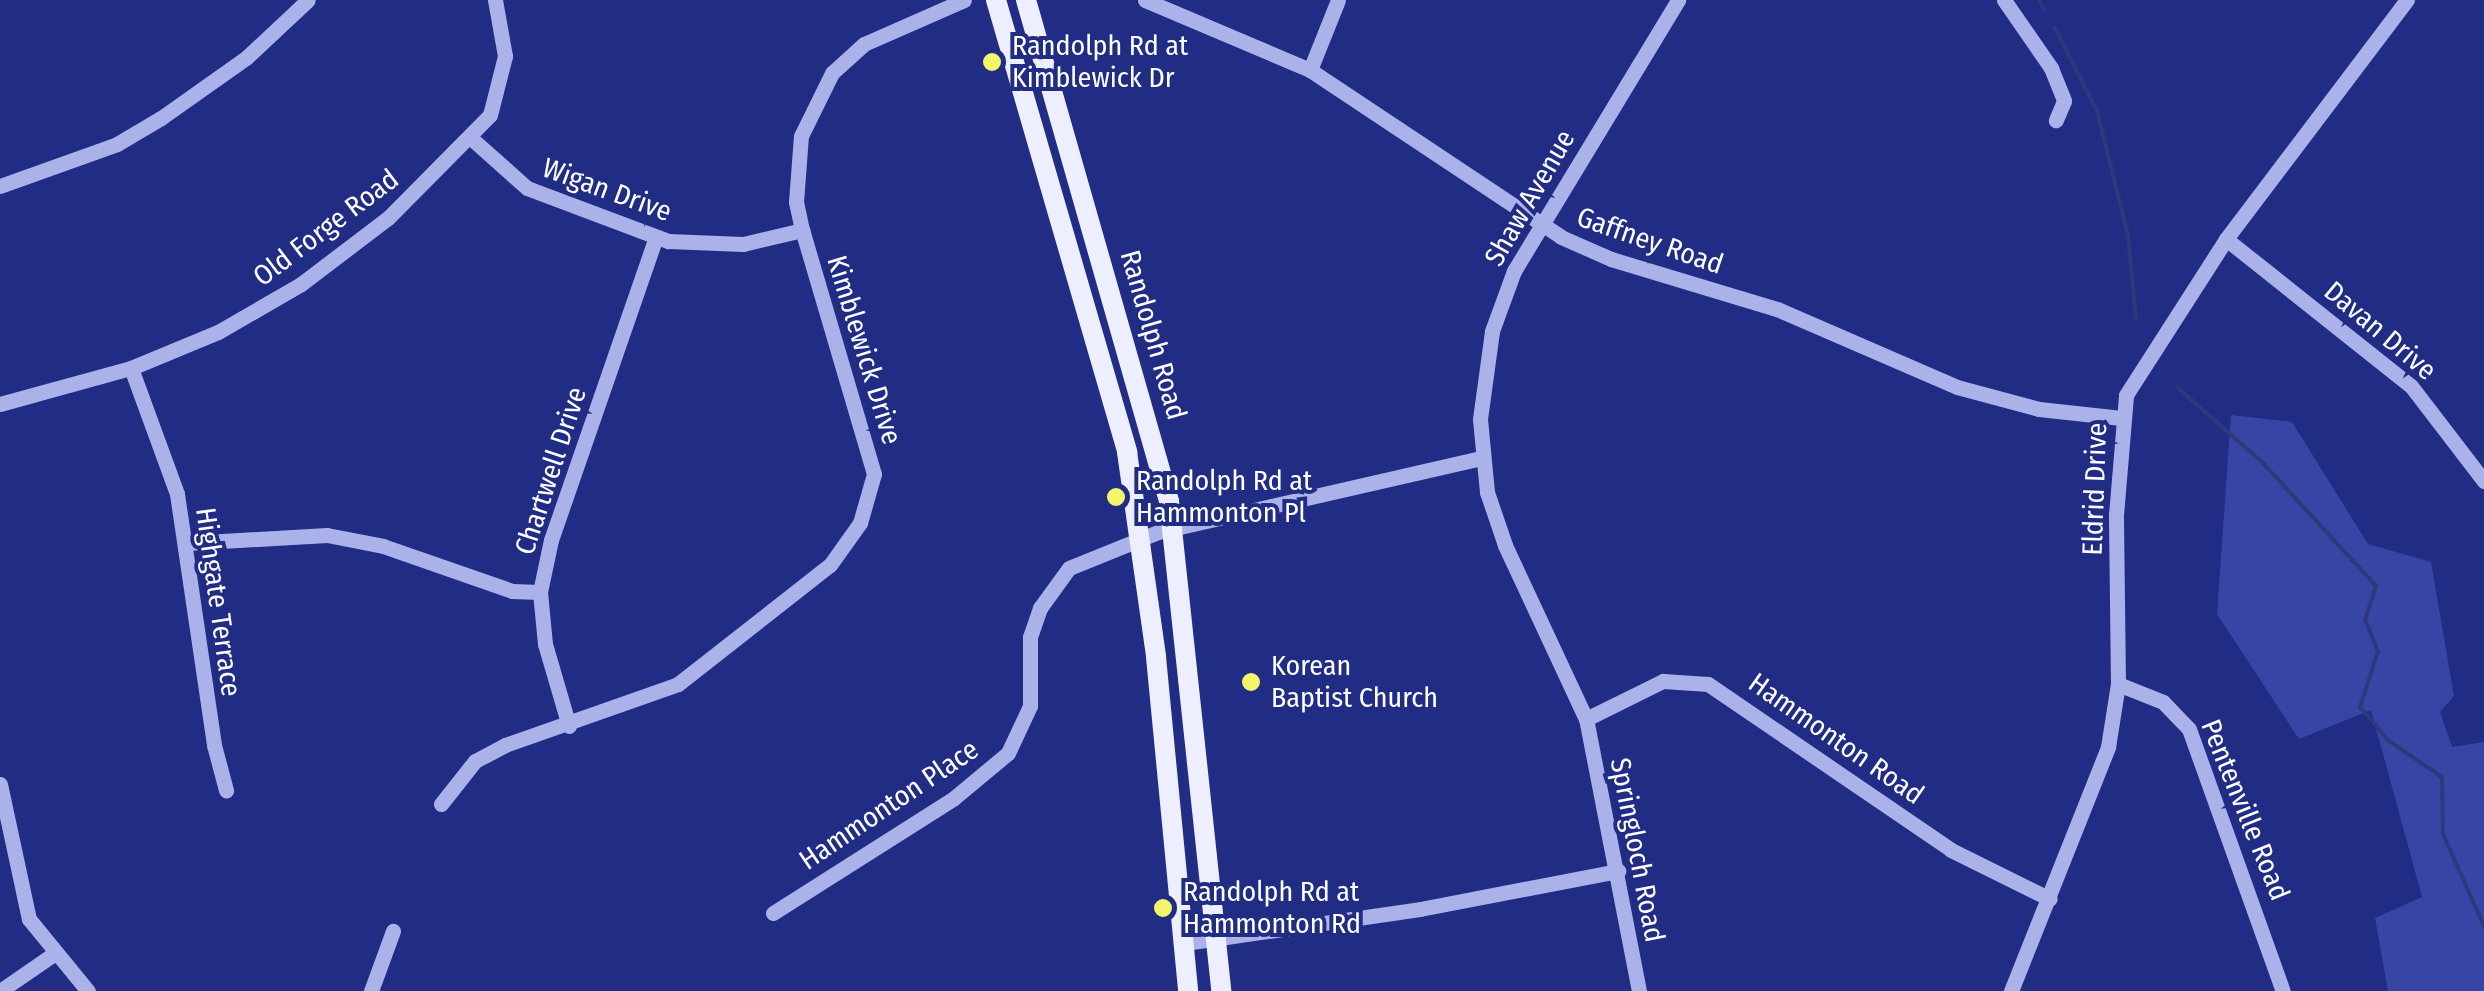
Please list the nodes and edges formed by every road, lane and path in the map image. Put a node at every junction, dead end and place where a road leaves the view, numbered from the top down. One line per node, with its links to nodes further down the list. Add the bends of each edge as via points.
1 (308, 0): 14 (street, via 246,58 161,118 117,144)
2 (495, 0): 13 (street, Old Forge Road, via 502,84)
3 (964, 0): 16 (street, Kimblewick Drive, via 888,28 832,72 801,136 796,202)
4 (996, 0): 25 (main road, Randolph Road, via 1108,372)
5 (1026, 0): 24 (main road, Randolph Road, via 1138,378)
6 (1145, 0): 11 (street, Gaffney Road)
7 (1338, 0): 11 (street)
8 (1678, 0): 15 (street, Shaw Avenue)
9 (2004, 0): 12 (street, via 2051,68 2064,101)
10 (2407, 0): 18 (street, Eldrid Drive)
11 (1310, 70): 15 (street, Gaffney Road)
12 (2056, 120)
13 (472, 139): 17 (street, Wigan Drive, via 527,188); 19 (street, Old Forge Road, via 388,218 301,284 218,332)
14 (0, 186)
15 (1541, 224): 21 (street, Gaffney Road, via 1610,259 1777,310 1958,387 2039,408); 22 (street, Shaw Avenue, via 1492,330)
16 (802, 230): 17 (street, Wigan Drive, via 727,245); 30 (street, Kimblewick Drive, via 874,474 860,523 830,565 703,667 649,699)
17 (656, 236): 27 (street, Chartwell Drive, via 551,540)
18 (2226, 239): 21 (street, Eldrid Drive, via 2149,354); 23 (street, Davan Drive, via 2411,386)
19 (131, 368): 20 (street, Old Forge Road); 26 (street, Highgate Terrace)
20 (0, 404)
21 (2122, 418): 28 (street, Eldrid Drive)
22 (1481, 458): 24 (street, Hammonton Place); 29 (street, Shaw Avenue, via 1505,545)
23 (2484, 481)
24 (1172, 529): 25 (street, Hammonton Place); 38 (main road, Randolph Road)
25 (1138, 539): 36 (street, Hammonton Place, via 1069,568 1040,608 1030,638 1030,706 1008,753 954,798); 39 (main road, Randolph Road)
26 (188, 543): 27 (street, via 328,535 383,546 512,591); 32 (street, Highgate Terrace, via 214,745)
27 (540, 592): 30 (street, Chartwell Drive, via 546,644)
28 (2118, 684): 35 (street, Eldrid Drive, via 2093,796); 48 (street, Pentenville Road, via 2163,702 2189,729)
29 (1586, 719): 34 (street, Springloch Road); 35 (street, Hammonton Road, via 1663,681 1708,684 1951,850)
30 (570, 726): 33 (street, Kimblewick Drive, via 475,762)
31 (0, 784): 40 (street, via 18,887 29,918)
32 (226, 790)
33 (442, 804)
34 (1618, 871): 38 (street); 46 (street, Springloch Road)
35 (2050, 900): 47 (street, Eldrid Drive)
36 (773, 913)
37 (392, 931): 43 (street)
38 (1214, 940): 39 (street); 45 (main road, Randolph Road)
39 (1185, 943): 44 (main road, Randolph Road)
40 (55, 953): 41 (street); 42 (street)
41 (0, 991)
42 (88, 991)
43 (371, 991)
44 (1188, 991)
45 (1221, 991)
46 (1639, 991)
47 (2010, 991)
48 (2284, 991)

